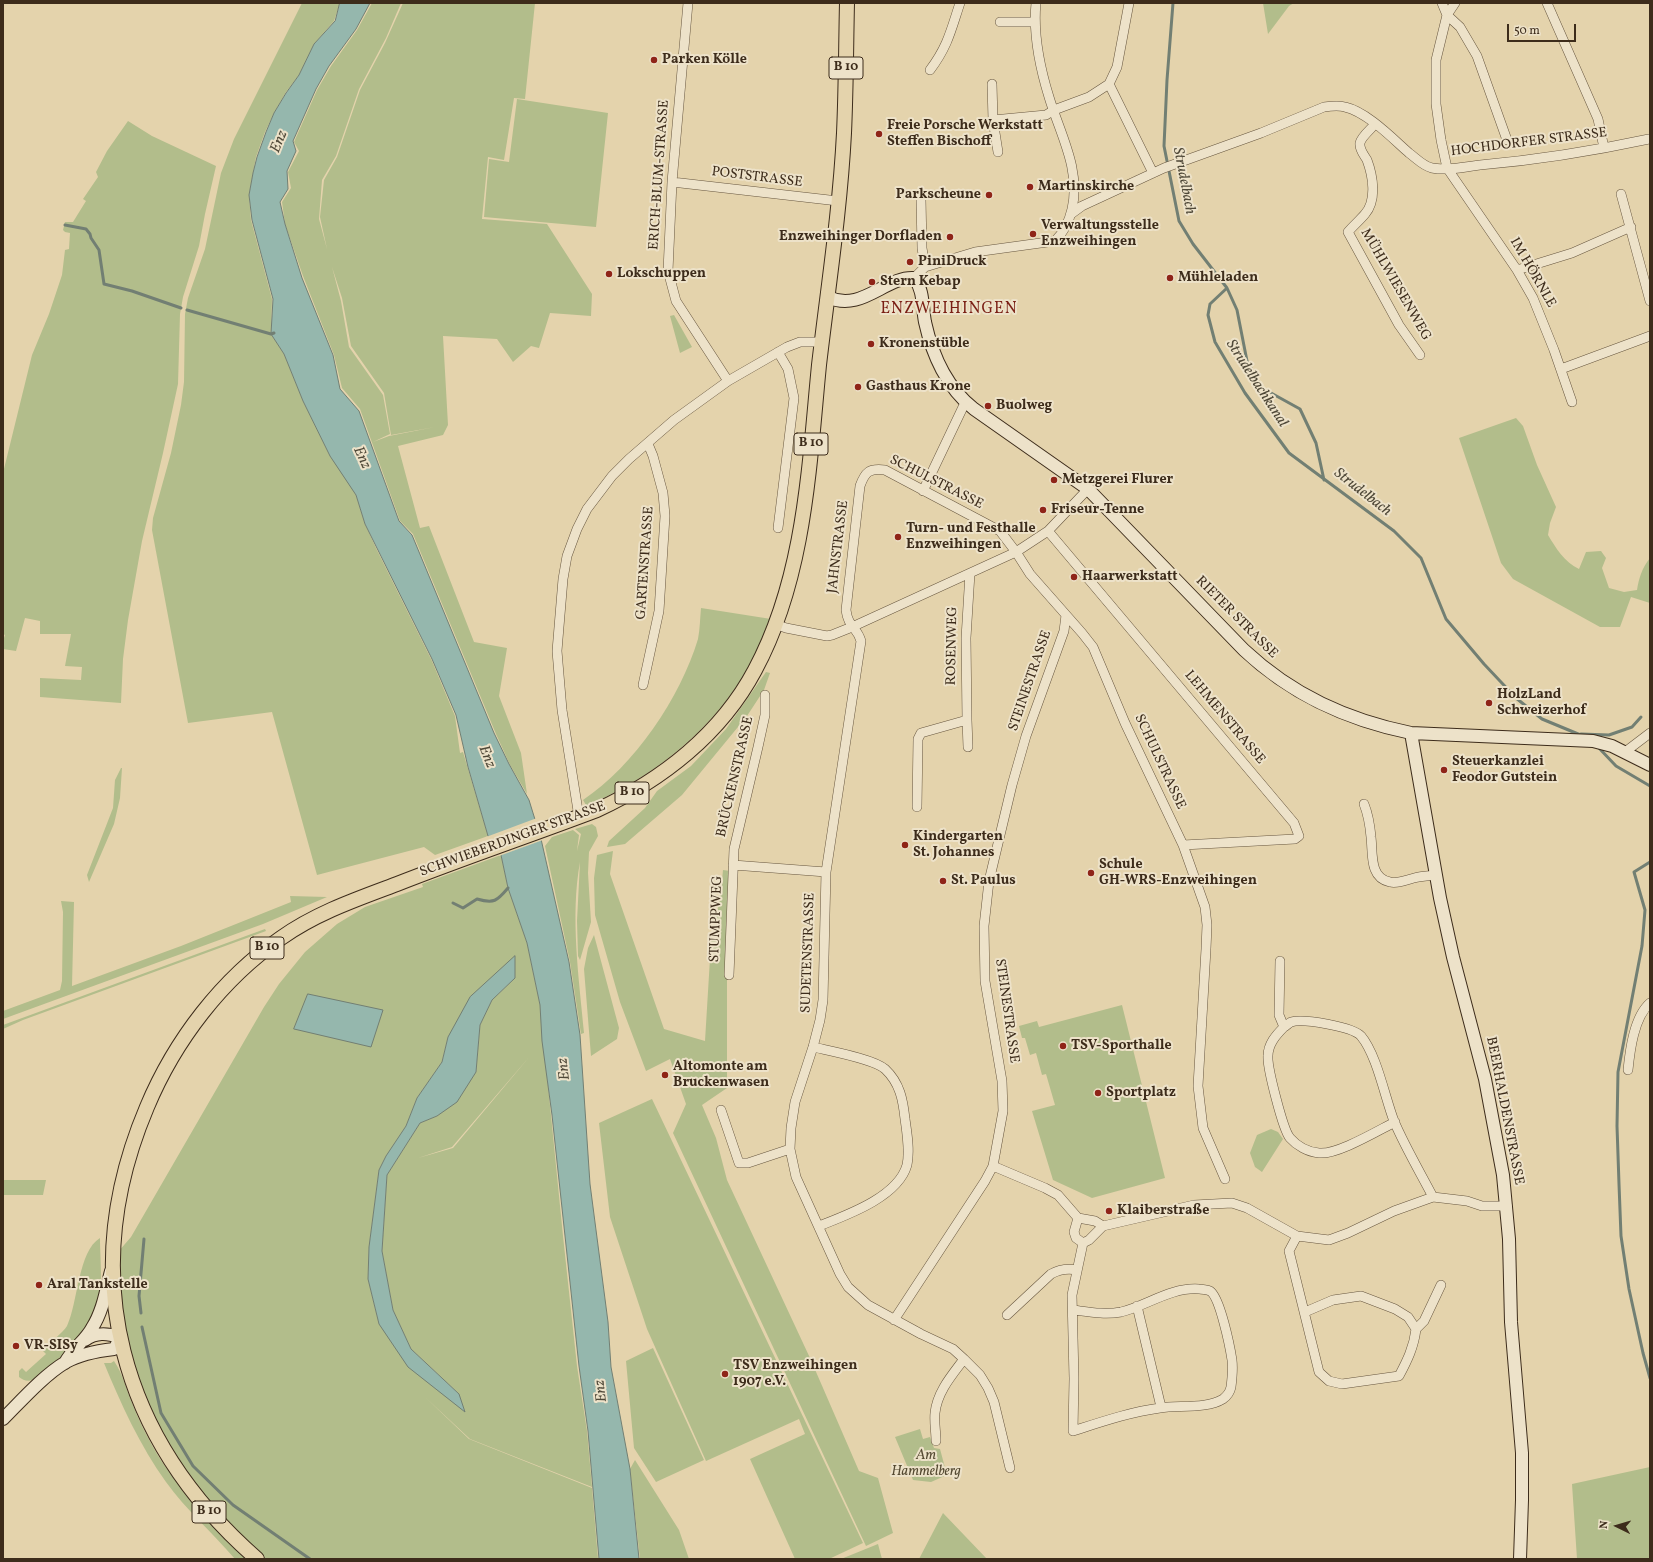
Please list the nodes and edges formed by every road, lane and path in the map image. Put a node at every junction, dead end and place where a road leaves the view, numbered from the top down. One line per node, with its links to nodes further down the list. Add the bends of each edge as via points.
1 (688, 3): 24 (street, ERICH-BLUM-STRASSE)
2 (847, 3): 27 (main road, SCHWIEBERDINGER STRASSE / B 10, via 844,134)
3 (960, 3): 12 (street, via 948,43)
4 (1036, 3): 11 (street)
5 (1129, 3): 14 (street, via 1117,67)
6 (1442, 3): 9 (street)
7 (1455, 3): 9 (street)
8 (1547, 3): 20 (street, via 1598,119)
9 (1447, 15): 19 (street, via 1460,27 1477,56); 22 (street, via 1436,60 1440,140)
10 (1000, 22): 11 (street)
11 (1036, 22): 15 (street, via 1042,73)
12 (930, 70)
13 (992, 84): 16 (street)
14 (1109, 84): 15 (street, via 1088,97); 23 (street)
15 (1054, 110): 16 (street, via 1046,115); 28 (street, via 1067,147 1075,183)
16 (993, 120): 21 (street)
17 (1375, 124): 22 (street, HOCHDORFER STRASSE, via 1430,168); 23 (street, HOCHDORFER STRASSE, via 1346,106 1324,107); 38 (street, MÜHLWIESENWEG, via 1360,142 1371,174 1371,204 1348,232 1399,325)
18 (1649, 139): 20 (street, HOCHDORFER STRASSE)
19 (1507, 140)
20 (1604, 148): 22 (street, HOCHDORFER STRASSE, via 1513,163)
21 (998, 152)
22 (1447, 168): 31 (street, IM HÖRNLE)
23 (1153, 173): 28 (street, HOCHDORFER STRASSE, via 1082,206)
24 (672, 182): 27 (street, POSTSTRASSE); 40 (street, ERICH-BLUM-STRASSE, via 668,271 673,291 676,301)
25 (1621, 194): 29 (street)
26 (921, 199): 30 (street)
27 (838, 202): 33 (main road, SCHWIEBERDINGER STRASSE / B 10)
28 (1071, 214): 30 (street, via 1062,234 1055,241 990,249)
29 (1631, 226): 31 (street, via 1572,253); 34 (street)
30 (925, 267): 32 (street)
31 (1517, 270): 39 (street, IM HÖRNLE, via 1533,298)
32 (914, 278): 33 (street, via 903,279 857,299 840,301); 42 (street, RIETER STRASSE, via 920,288 925,321 935,353 950,384)
33 (828, 297): 36 (main road, SCHWIEBERDINGER STRASSE / B 10)
34 (1650, 301)
35 (1650, 336): 39 (street)
36 (822, 342): 37 (street, via 800,342); 52 (main road, SCHWIEBERDINGER STRASSE / B 10, via 800,526 788,585)
37 (778, 352): 40 (street); 47 (street, via 791,378 794,403)
38 (1420, 355)
39 (1561, 369): 41 (street, IM HÖRNLE)
40 (728, 381): 43 (street, via 674,420)
41 (1572, 402)
42 (966, 403): 45 (street, RIETER STRASSE); 46 (street)
43 (648, 444): 54 (street, GARTENSTRASSE, via 663,493 665,516 659,612); 64 (street, via 612,476 587,509 567,556 557,651 558,676)
44 (868, 471): 46 (street, SCHULSTRASSE, via 884,470); 53 (street, JAHNSTRASSE, via 860,486 846,610 847,619)
45 (1088, 488): 48 (street); 57 (street, RIETER STRASSE, via 1244,650 1275,677 1338,711)
46 (924, 491): 49 (street, SCHULSTRASSE, via 1000,531)
47 (778, 528)
48 (1048, 531): 49 (street); 65 (street, LEHMENSTRASSE, via 1294,823 1299,836 1295,839)
49 (1016, 552): 50 (street); 51 (street, SCHULSTRASSE, via 1030,574)
50 (970, 573): 53 (street); 56 (street, ROSENWEG, via 966,638)
51 (1066, 615): 65 (street, SCHULSTRASSE, via 1093,647); 78 (street, STEINESTRASSE, via 1064,631 1026,736 1012,784 989,881 985,911 985,981 1002,1081 1003,1111)
52 (775, 624): 53 (street, via 827,636); 64 (main road, SCHWIEBERDINGER STRASSE / B 10, via 763,654 746,685 702,740 650,782 615,802)
53 (852, 627): 67 (street, SUDETENSTRASSE, via 859,634 861,641)
54 (643, 684)
55 (765, 695): 66 (street, BRÜCKENSTRASSE, via 765,715 734,849)
56 (967, 720): 59 (street, ROSENWEG); 63 (street, via 921,733 918,739)
57 (1411, 733): 60 (street, RIETER STRASSE, via 1583,740 1605,743); 68 (street, BEERHALDENSTRASSE)
58 (1650, 733): 60 (street)
59 (968, 747)
60 (1626, 752): 61 (street, RIETER STRASSE)
61 (1650, 764)
62 (1364, 804): 68 (street, via 1374,868 1378,876 1390,882 1402,882)
63 (916, 807)
64 (579, 817): 87 (main road, SCHWIEBERDINGER STRASSE / B 10, via 353,900 298,927 251,961 203,1013 182,1041 160,1078 143,1117 121,1188)
65 (1183, 844): 79 (street, SCHULSTRASSE, via 1205,907 1207,925 1198,1086 1203,1128)
66 (733, 865): 67 (street); 70 (street, STUMPPWEG)
67 (826, 872): 73 (street, SUDETENSTRASSE, via 823,1000)
68 (1436, 875): 81 (street, BEERHALDENSTRASSE, via 1453,957 1485,1079)
69 (1280, 961): 72 (street, via 1279,1015)
70 (729, 975)
71 (1650, 1003): 74 (street, via 1638,1019)
72 (1284, 1027): 76 (street, via 1291,1022 1301,1021 1354,1030 1369,1049); 76 (street, via 1276,1034 1270,1045 1268,1066 1289,1137 1302,1148 1320,1154 1340,1149)
73 (813, 1047): 77 (street, SUDETENSTRASSE, via 795,1102); 83 (street, via 867,1061 885,1069 899,1086 908,1154 900,1178 889,1189 857,1211)
74 (1628, 1070)
75 (721, 1110): 77 (street, via 739,1163 748,1163)
76 (1395, 1122): 80 (street)
77 (790, 1149): 83 (street, SUDETENSTRASSE, via 796,1177)
78 (994, 1166): 82 (street, via 1058,1195); 94 (street, STEINESTRASSE)
79 (1225, 1179)
80 (1433, 1197): 81 (street, via 1467,1201 1482,1206); 85 (street, via 1329,1240)
81 (1507, 1206): 105 (street, BEERHALDENSTRASSE, via 1511,1322 1522,1453)
82 (1078, 1218): 84 (street, via 1095,1221); 86 (street, via 1074,1232 1076,1238)
83 (819, 1226): 94 (street, SUDETENSTRASSE, via 848,1287 868,1305)
84 (1103, 1226): 85 (street, via 1194,1205 1232,1203 1247,1208); 86 (street)
85 (1297, 1236): 92 (street, via 1289,1251)
86 (1083, 1243): 88 (street)
87 (113, 1258): 96 (main road, SCHWIEBERDINGER STRASSE / B 10); 97 (street, via 101,1312 92,1329)
88 (1077, 1270): 91 (street, via 1072,1295); 93 (street, via 1068,1268 1051,1274)
89 (1441, 1284): 95 (street, via 1424,1321)
90 (1137, 1306): 91 (street, via 1108,1314); 100 (street); 100 (street, via 1173,1293 1198,1289 1210,1292 1217,1300 1221,1313 1232,1361 1231,1388 1227,1396 1202,1404)
91 (1073, 1310): 100 (street, via 1073,1431)
92 (1304, 1312): 95 (street, via 1333,1300 1361,1296 1404,1314); 95 (street, via 1319,1372 1329,1381 1342,1384 1399,1376 1408,1359)
93 (1007, 1315)
94 (894, 1320): 98 (street, SUDETENSTRASSE, via 953,1349)
95 (1416, 1329)
96 (120, 1338): 97 (street, via 109,1334 95,1335); 99 (street, via 114,1349 94,1351); 104 (main road, B 10, via 129,1373 143,1409 169,1459 206,1509)
97 (78, 1346): 99 (street)
98 (964, 1359): 102 (street, via 944,1387 937,1402 934,1414); 103 (street, SUDETENSTRASSE, via 980,1375 994,1402)
99 (65, 1363): 101 (street, via 45,1378)
100 (1161, 1407)
101 (3, 1419)
102 (936, 1441)
103 (1010, 1468)
104 (257, 1559)
105 (1520, 1559)

